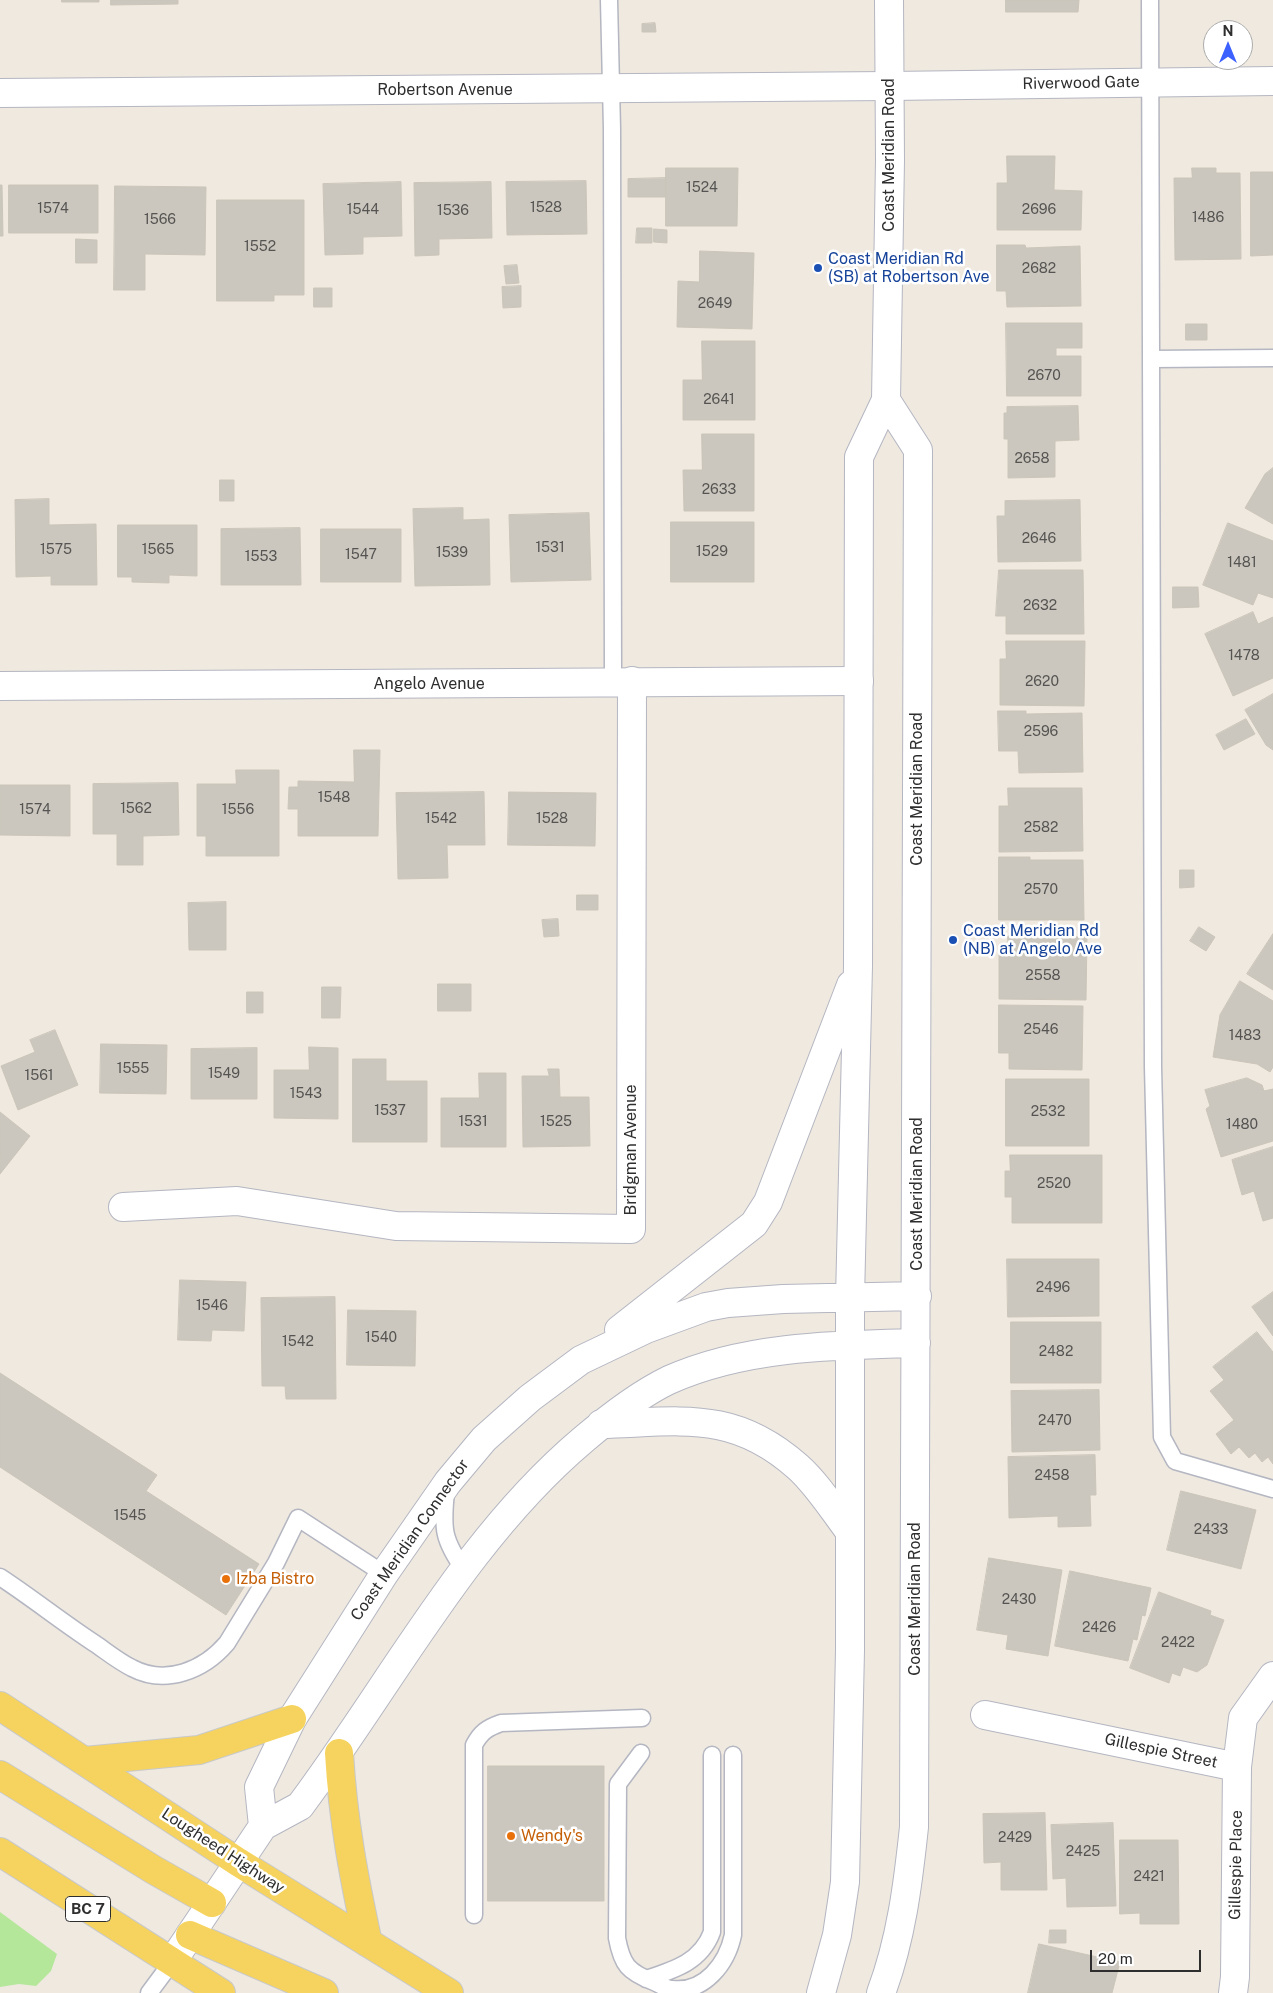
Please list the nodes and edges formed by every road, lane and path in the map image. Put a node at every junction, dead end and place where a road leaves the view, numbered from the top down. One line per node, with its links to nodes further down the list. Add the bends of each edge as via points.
1 (609, 0): 7 (lane)
2 (889, 0): 6 (main road, Coast Meridian Road)
3 (1150, 0): 5 (lane)
4 (1273, 81): 5 (main road, Riverwood Gate)
5 (1149, 82): 6 (main road, Riverwood Gate); 10 (lane)
6 (890, 86): 7 (main road, Robertson Avenue); 11 (main road, Coast Meridian Road)
7 (610, 90): 8 (main road, Robertson Avenue); 13 (lane)
8 (0, 93)
9 (1273, 358): 10 (lane)
10 (1152, 359): 24 (lane, via 1153,1067 1162,1437 1175,1461)
11 (886, 400): 12 (main road, Coast Meridian Road, via 859,457); 17 (main road, Coast Meridian Road, via 918,450)
12 (859, 681): 13 (main road, Angelo Avenue); 15 (main road, Coast Meridian Road)
13 (622, 682): 14 (main road, Angelo Avenue); 16 (main road, Bridgman Avenue, via 631,1229 396,1226 237,1201)
14 (0, 686)
15 (858, 966): 18 (main road, Coast Meridian Road); 21 (main road, via 768,1202 754,1224)
16 (123, 1207)
17 (917, 1296): 18 (main road, Coast Meridian Connector); 19 (main road, Coast Meridian Road)
18 (850, 1298): 20 (main road, Coast Meridian Road); 21 (main road, Coast Meridian Connector, via 749,1301 706,1307 646,1328)
19 (916, 1343): 20 (main road); 55 (main road, Coast Meridian Road, via 914,1827 904,1910)
20 (850, 1344): 22 (main road, via 773,1352 691,1372 649,1391); 25 (main road, Coast Meridian Road)
21 (581, 1360): 23 (main road, Coast Meridian Connector, via 530,1398 484,1439)
22 (601, 1424): 25 (main road, via 698,1422 720,1424 754,1436 799,1468); 26 (main road, via 531,1487)
23 (448, 1482): 26 (lane, via 444,1533 450,1550); 27 (main road, Coast Meridian Connector)
24 (1273, 1489)
25 (850, 1532): 54 (main road, Coast Meridian Road, via 845,1882 837,1934)
26 (465, 1571): 35 (main road, via 379,1691)
27 (384, 1574): 28 (lane, via 298,1518 276,1562 220,1652 188,1672 158,1675 132,1668); 33 (main road, Coast Meridian Connector)
28 (0, 1577)
29 (1273, 1676): 39 (main road, Gillespie Street, via 1243,1718)
30 (0, 1706): 38 (main road, Lougheed Highway)
31 (985, 1715): 39 (main road, Gillespie Street)
32 (642, 1718): 45 (lane, via 501,1723 480,1734 474,1745)
33 (292, 1719): 38 (main road, via 199,1750); 41 (main road, Coast Meridian Connector, via 259,1787)
34 (641, 1753): 49 (lane, via 618,1784 617,1938 626,1964 633,1973)
35 (339, 1754): 41 (main road, via 300,1806); 47 (main road, via 348,1846)
36 (712, 1755): 49 (lane, via 712,1932 707,1945 696,1957 679,1968)
37 (733, 1755): 49 (lane, via 733,1935 729,1952 719,1969 704,1981 686,1988 671,1989)
38 (85, 1761): 43 (main road, Lougheed Highway)
39 (1237, 1767): 56 (main road, Gillespie Place)
40 (0, 1775): 44 (main road)
41 (263, 1826): 43 (main road)
42 (0, 1852): 48 (main road, BC 7)
43 (238, 1862): 44 (main road); 47 (main road, Lougheed Highway)
44 (212, 1902): 46 (main road)
45 (474, 1916)
46 (190, 1935): 48 (main road); 52 (main road)
47 (368, 1943): 53 (main road, Lougheed Highway)
48 (172, 1962): 50 (lane); 51 (main road, BC 7)
49 (646, 1979)
50 (150, 1993)
51 (221, 1993)
52 (324, 1993)
53 (449, 1993)
54 (821, 1993)
55 (881, 1993)
56 (1233, 1993)

